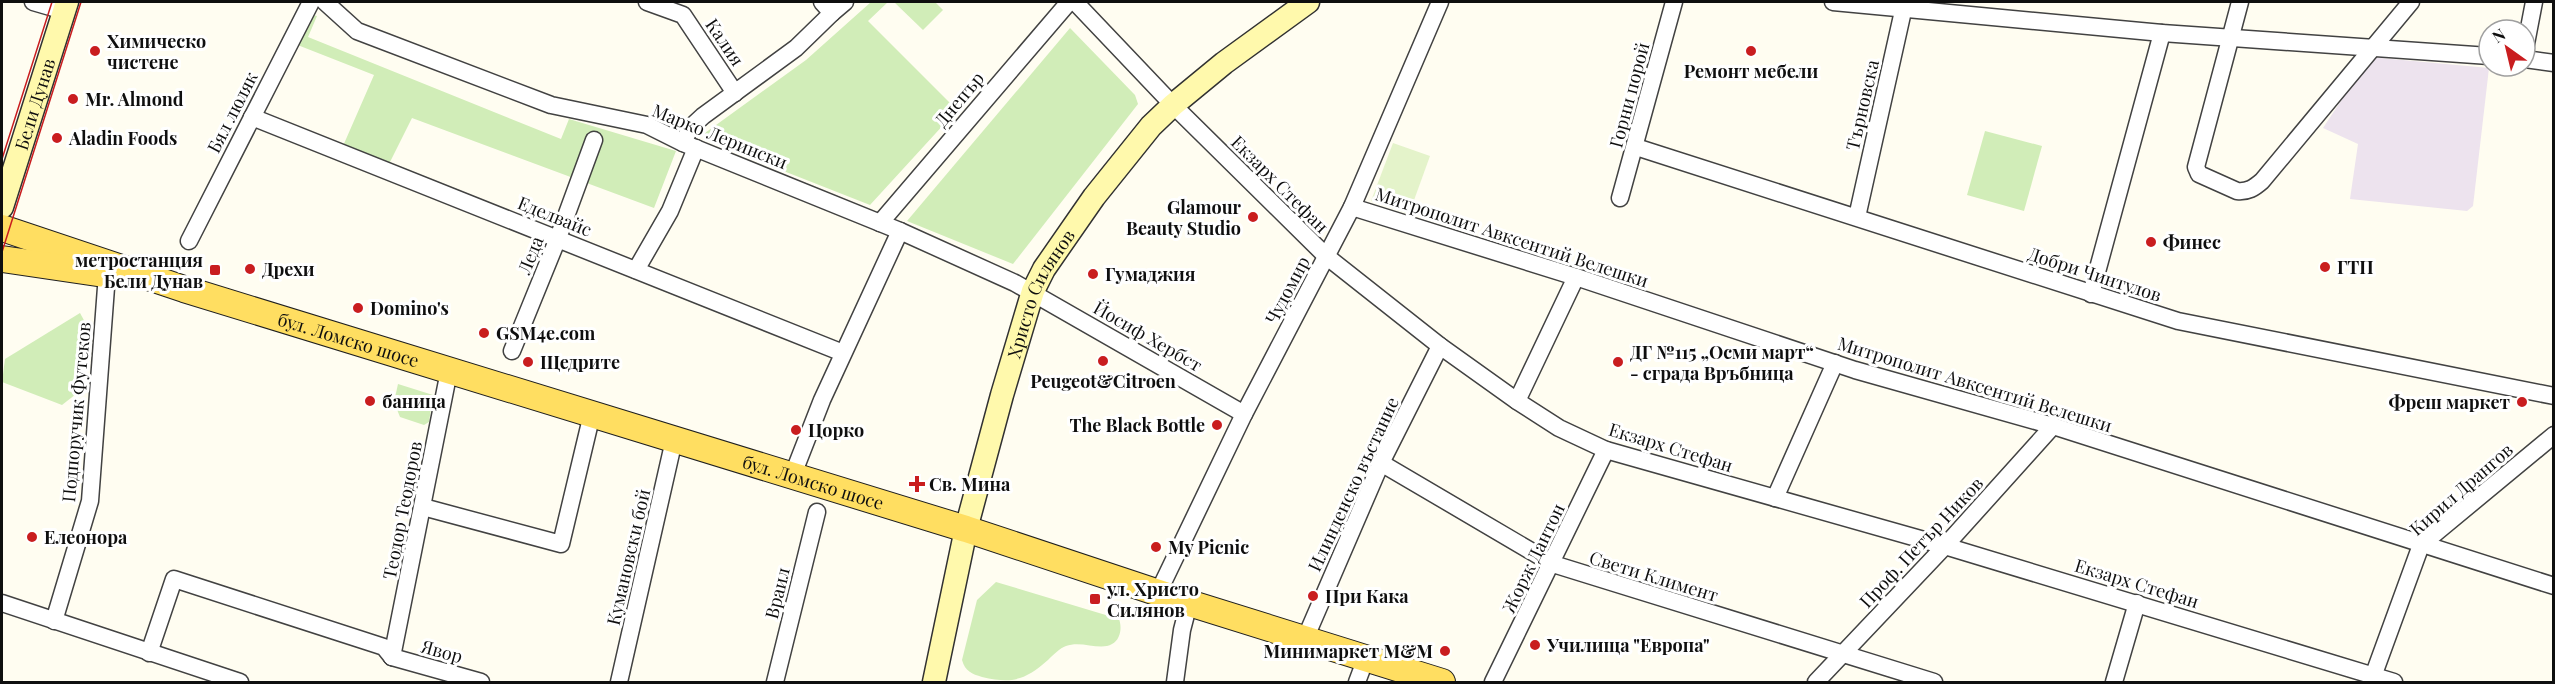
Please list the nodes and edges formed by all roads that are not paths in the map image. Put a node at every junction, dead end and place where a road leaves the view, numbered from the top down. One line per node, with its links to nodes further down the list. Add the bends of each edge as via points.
1 (33, 2): 16 (street)
2 (311, 2): 26 (street, Бял люляк)
3 (325, 2): 28 (street, Марко Лерински, via 357,31 551,105 647,125)
4 (647, 2): 24 (street, Калия, via 683,15)
5 (1069, 2): 34 (street, Днепър)
6 (1075, 2): 25 (street, Екзарх Стефан)
7 (1308, 2): 25 (street, Христо Силянов)
8 (1440, 2): 32 (street, Чудомир)
9 (1674, 2): 29 (street, Горни порой)
10 (1833, 2): 15 (street)
11 (2240, 2): 19 (street)
12 (2411, 2): 20 (street)
13 (2534, 2): 17 (street)
14 (833, 5): 24 (street, via 796,48)
15 (1904, 5): 18 (street); 33 (street, Търновска)
16 (66, 6): 31 (street, Бели Дунав)
17 (2531, 18)
18 (2162, 33): 19 (street); 46 (street)
19 (2230, 37): 20 (street); 20 (street, via 2196,169 2237,191 2254,188 2262,181)
20 (2369, 50): 21 (street)
21 (2477, 56)
22 (2537, 61): 23 (street)
23 (2553, 63)
24 (735, 93): 28 (street, via 690,128)
25 (1173, 105): 39 (street, Екзарх Стефан); 45 (street, Христо Силянов, via 1151,126 1094,197)
26 (252, 117): 37 (street, Еделвайс); 38 (street, Бял люляк)
27 (594, 140): 37 (street, Леда)
28 (689, 146): 34 (street, Марко Лерински); 41 (street, via 670,211)
29 (1636, 147): 30 (street, Горни порой); 33 (street, Добри Чинтулов)
30 (1620, 198)
31 (2, 207)
32 (1352, 207): 39 (street, Чудомир); 43 (street, Митрополит Авксентий Велешки)
33 (1857, 217): 46 (street, Добри Чинтулов)
34 (880, 223): 36 (street, Марко Лерински)
35 (2, 228): 44 (main road, бул. Ломско шосе)
36 (900, 231): 45 (street, Марко Лерински); 49 (street)
37 (558, 238): 41 (street, Еделвайс); 48 (street, Леда)
38 (189, 241)
39 (1326, 256): 47 (street, Екзарх Стефан); 55 (street, Чудомир)
40 (2, 259): 42 (main road, бул. Ломско шосе)
41 (636, 270): 49 (street, Еделвайс)
42 (107, 274): 44 (main road, бул. Ломско шосе); 74 (street, Подпоручик Футеков, via 90,501)
43 (1576, 277): 50 (street, Митрополит Авксентий Велешки); 53 (street)
44 (184, 289): 51 (main road, бул. Ломско шосе)
45 (1033, 291): 55 (street, Йосиф Хербст); 65 (street, Христо Силянов)
46 (2091, 294): 52 (street, Добри Чинтулов, via 2178,321)
47 (1440, 346): 53 (street, Екзарх Стефан); 60 (street, Илинденско въстание)
48 (512, 351)
49 (843, 353): 61 (street)
50 (1835, 363): 56 (street, Митрополит Авксентий Велешки); 62 (street)
51 (449, 371): 54 (main road, бул. Ломско шосе); 63 (street, Теодор Теодоров)
52 (2553, 396)
53 (1517, 401): 59 (street, Екзарх Стефан, via 1559,428)
54 (592, 414): 58 (main road, бул. Ломско шосе); 63 (street, via 561,544)
55 (1244, 414): 70 (street, Чудомир)
56 (2053, 426): 66 (street, Митрополит Авксентий Велешки); 67 (street, Проф. Петър Ников)
57 (2553, 435): 66 (street, Кирил Дрангов)
58 (674, 440): 61 (main road, бул. Ломско шосе); 83 (street, Кумановски бой)
59 (1606, 450): 62 (street, Екзарх Стефан); 68 (street, Жорж Дантон)
60 (1381, 463): 68 (street, Свети Климент); 75 (street, Илинденско въстание)
61 (792, 477): 65 (main road, бул. Ломско шосе)
62 (1775, 498): 67 (street, Екзарх Стефан)
63 (423, 507): 78 (street, Теодор Теодоров)
64 (817, 512): 84 (street, Враил)
65 (966, 529): 70 (main road, бул. Ломско шосе); 85 (street, Христо Силянов)
66 (2421, 545): 69 (street, Митрополит Авксентий Велешки); 80 (street, Кирил Дрангов)
67 (1945, 546): 73 (street, Екзарх Стефан); 77 (street, Проф. Петър Ников)
68 (1553, 564): 77 (street, Свети Климент); 89 (street, Жорж Дантон)
69 (2553, 586)
70 (1158, 593): 72 (main road, бул. Ломско шосе)
71 (2, 603): 74 (street)
72 (1189, 603): 75 (main road, бул. Ломско шосе); 86 (street)
73 (2138, 603): 80 (street, Екзарх Стефан); 92 (street)
74 (54, 621): 76 (street)
75 (1305, 639): 79 (main road, бул. Ломско шосе)
76 (149, 653): 78 (street, Явор, via 174,579 384,647); 81 (street)
77 (1843, 656): 90 (street, Проф. Петър Ников); 91 (street, Свети Климент)
78 (393, 657): 82 (street, Явор)
79 (1366, 658): 87 (street); 88 (main road, бул. Ломско шосе)
80 (2372, 679): 93 (street, Екзарх Стефан)
81 (240, 682)
82 (481, 682)
83 (620, 682)
84 (775, 682)
85 (933, 682)
86 (1175, 682)
87 (1357, 682)
88 (1442, 682)
89 (1493, 682)
90 (1816, 682)
91 (1934, 682)
92 (2114, 682)
93 (2394, 682)

